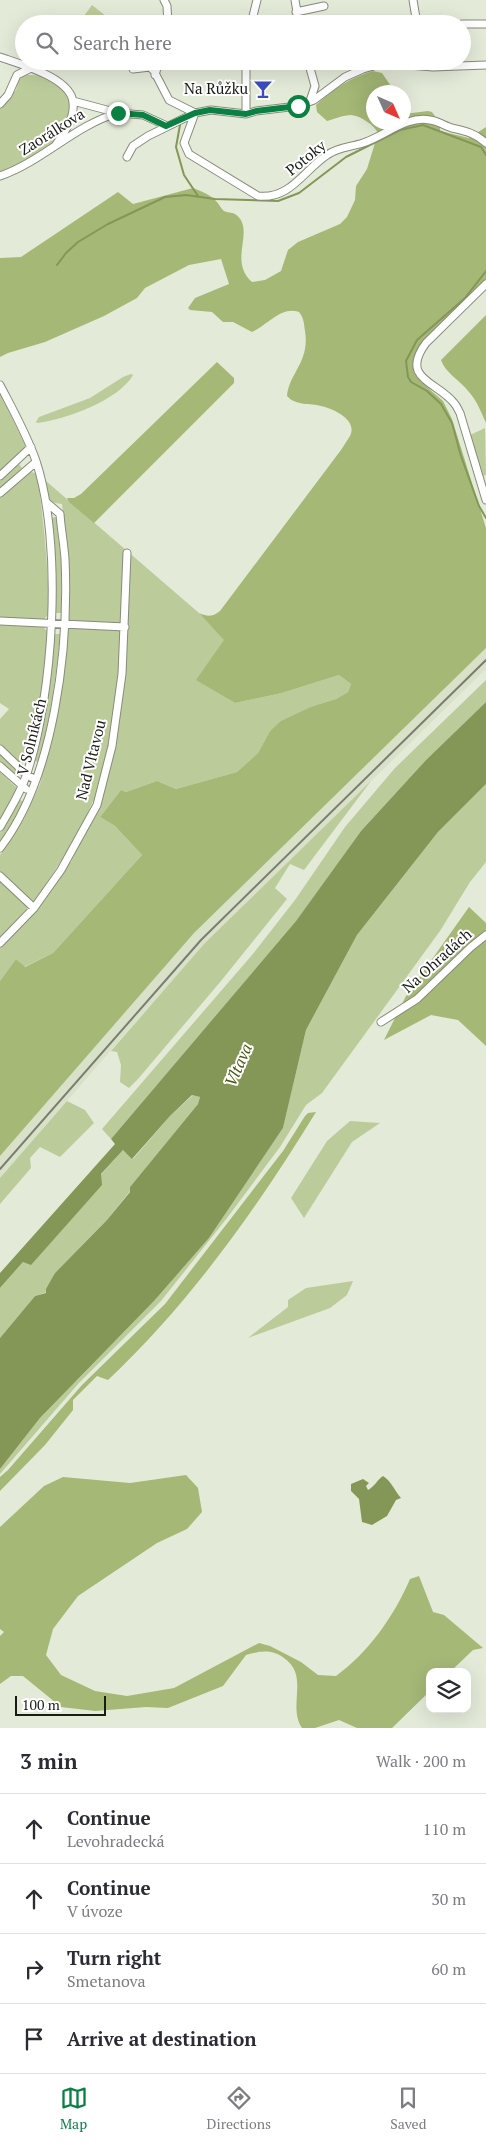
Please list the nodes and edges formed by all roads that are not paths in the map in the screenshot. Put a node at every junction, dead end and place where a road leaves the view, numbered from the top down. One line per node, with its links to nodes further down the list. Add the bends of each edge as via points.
1 (164, 0): 7 (street)
2 (257, 0): 8 (street)
3 (295, 0): 6 (street)
4 (413, 0): 10 (street)
5 (324, 6): 6 (street)
6 (296, 12): 9 (street)
7 (168, 15)
8 (253, 15)
9 (297, 15)
10 (416, 15)
11 (471, 24): 12 (street)
12 (486, 24)
13 (0, 57): 14 (street)
14 (15, 62)
15 (486, 65): 16 (street)
16 (471, 66)
17 (27, 70): 27 (street, via 17,75)
18 (36, 70): 25 (street, via 62,85)
19 (152, 70): 24 (street)
20 (156, 70): 24 (street)
21 (246, 70): 30 (street)
22 (311, 70): 26 (street, via 315,86)
23 (361, 70): 26 (street)
24 (155, 74): 29 (street, via 169,100)
25 (73, 101): 28 (street); 33 (street, via 69,124)
26 (309, 102): 30 (street)
27 (0, 104)
28 (118, 113): 31 (street, via 143,115); 33 (street, Zaorálkova, via 93,122)
29 (195, 113): 30 (street, via 210,110); 31 (street); 32 (street, Potoky, via 184,143 189,154 258,196 267,197 290,188 327,154 366,142 417,119 470,131)
30 (246, 114)
31 (166, 126): 34 (street, via 133,146)
32 (486, 143)
33 (55, 146): 35 (street, Zaorálkova)
34 (127, 157)
35 (0, 176)
36 (486, 284): 42 (street, via 426,343 417,365 421,378 454,402 460,413)
37 (0, 385): 38 (street, V Solníkách)
38 (31, 447): 39 (street, V Solníkách); 40 (street)
39 (36, 462): 41 (street); 43 (street, V Solníkách)
40 (0, 476)
41 (0, 493)
42 (486, 500)
43 (46, 502): 46 (street, V Solníkách, via 52,560); 47 (street, V Solníkách, via 60,514 65,559)
44 (127, 553): 48 (street, Nad Vltavou)
45 (0, 621): 46 (street)
46 (51, 624): 47 (street); 51 (street, V Solníkách, via 42,705)
47 (64, 624): 48 (street); 52 (street, V Solníkách, via 55,706)
48 (125, 627): 58 (street, Nad Vltavou, via 112,746 97,805 61,870)
49 (0, 750): 51 (street)
50 (0, 766): 53 (street)
51 (27, 775): 52 (street); 53 (street, V Solníkách)
52 (36, 780): 54 (street, V Solníkách)
53 (22, 787): 54 (street); 55 (street, V Solníkách)
54 (32, 793): 56 (street, V Solníkách)
55 (0, 827)
56 (0, 848)
57 (0, 876): 58 (street)
58 (34, 908): 60 (street, Nad Vltavou)
59 (486, 935): 61 (street, Na Ohradách, via 417,999)
60 (0, 943)
61 (381, 1022)

